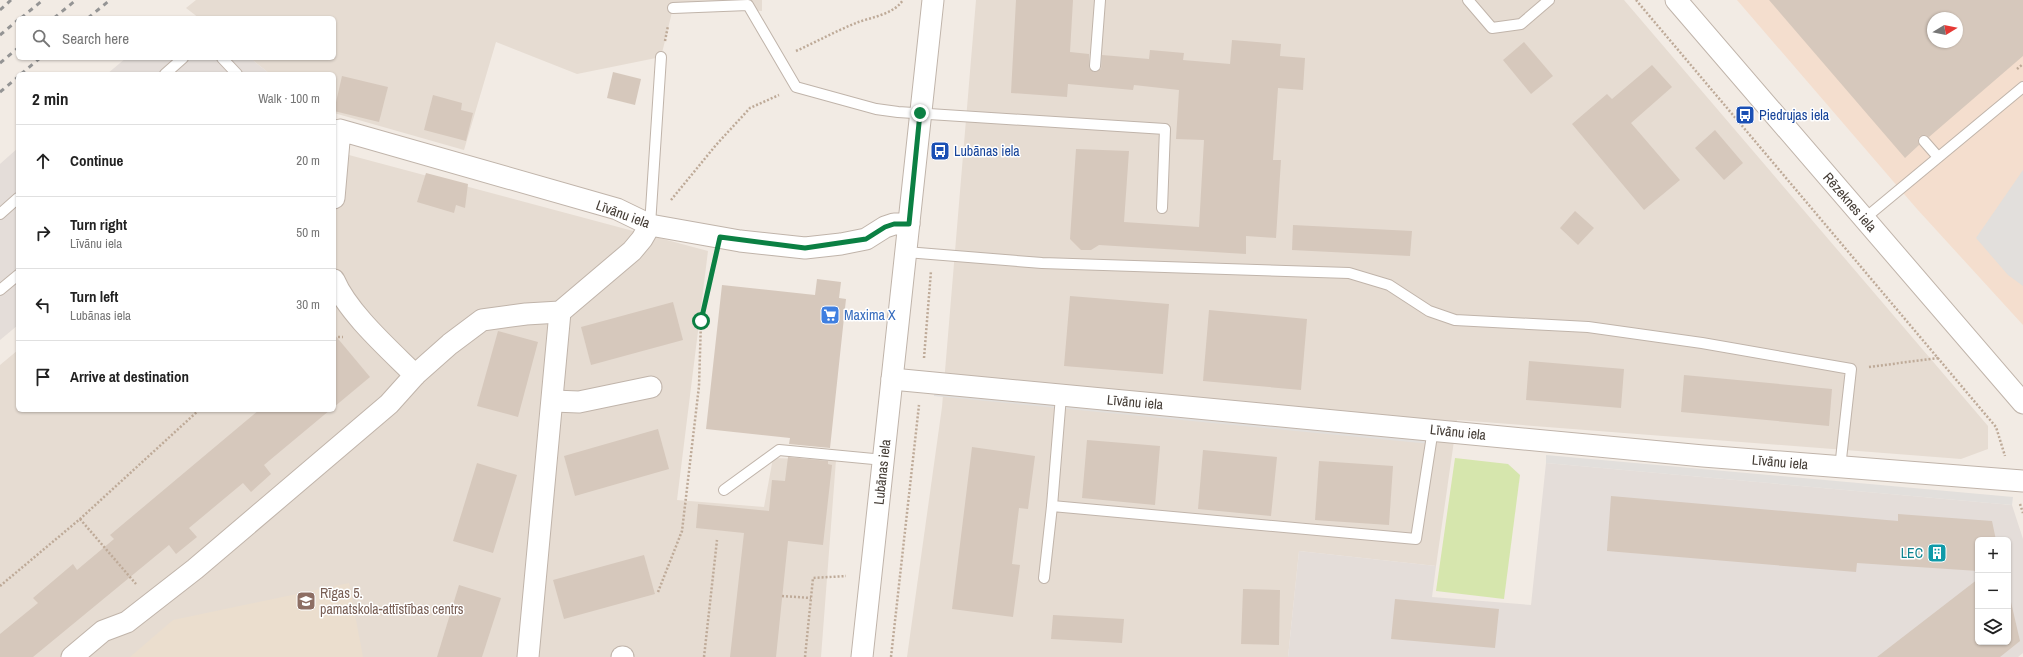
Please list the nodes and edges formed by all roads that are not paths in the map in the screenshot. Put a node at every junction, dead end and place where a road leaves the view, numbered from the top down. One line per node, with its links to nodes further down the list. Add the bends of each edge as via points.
1 (933, 0): 14 (street, Lubānas iela)
2 (1100, 0): 10 (lane)
3 (1468, 0): 4 (lane, via 1492,28 1520,24)
4 (1549, 0)
5 (1676, 0): 22 (street, Rēzeknes iela)
6 (673, 8): 14 (lane, via 748,5 796,87 876,109)
7 (661, 57): 23 (lane)
8 (181, 60): 11 (lane)
9 (224, 60): 12 (lane)
10 (1095, 66)
11 (167, 72)
12 (235, 72)
13 (2023, 87): 18 (lane)
14 (920, 113): 20 (lane, via 1165,129); 24 (street, Lubānas iela)
15 (337, 129): 17 (street); 23 (street, Līvānu iela, via 617,209)
16 (1924, 141): 18 (lane)
17 (336, 152)
18 (1938, 157): 22 (lane)
19 (16, 200): 21 (lane)
20 (1162, 208)
21 (0, 214)
22 (1864, 219): 35 (street, Rēzeknes iela)
23 (650, 224): 24 (street, Līvānu iela, via 720,237 805,248 866,239 885,227); 29 (street, via 632,251)
24 (909, 224): 25 (street, Lubānas iela)
25 (906, 252): 31 (street, Lubānas iela); 38 (lane, via 1042,263 1350,273 1389,285 1429,311 1455,320 1588,327 1702,343 1851,369)
26 (16, 277): 28 (lane)
27 (336, 285): 30 (street, via 364,323)
28 (0, 290)
29 (560, 312): 30 (street, via 482,320); 34 (street)
30 (415, 375): 43 (street, via 390,404 195,569 127,622 103,631)
31 (892, 379): 33 (street, Līvānu iela); 37 (street, Lubānas iela)
32 (651, 387): 34 (street, via 579,402)
33 (1061, 396): 36 (street, Līvānu iela); 41 (lane)
34 (553, 401): 44 (street)
35 (2023, 403)
36 (1433, 429): 38 (street, Līvānu iela); 41 (lane, via 1416,539)
37 (884, 460): 40 (lane, via 779,450); 45 (street, Lubānas iela)
38 (1840, 468): 39 (street, Līvānu iela)
39 (2018, 481)
40 (724, 490)
41 (1052, 506): 42 (lane)
42 (1044, 578)
43 (72, 657)
44 (528, 657)
45 (862, 657)

